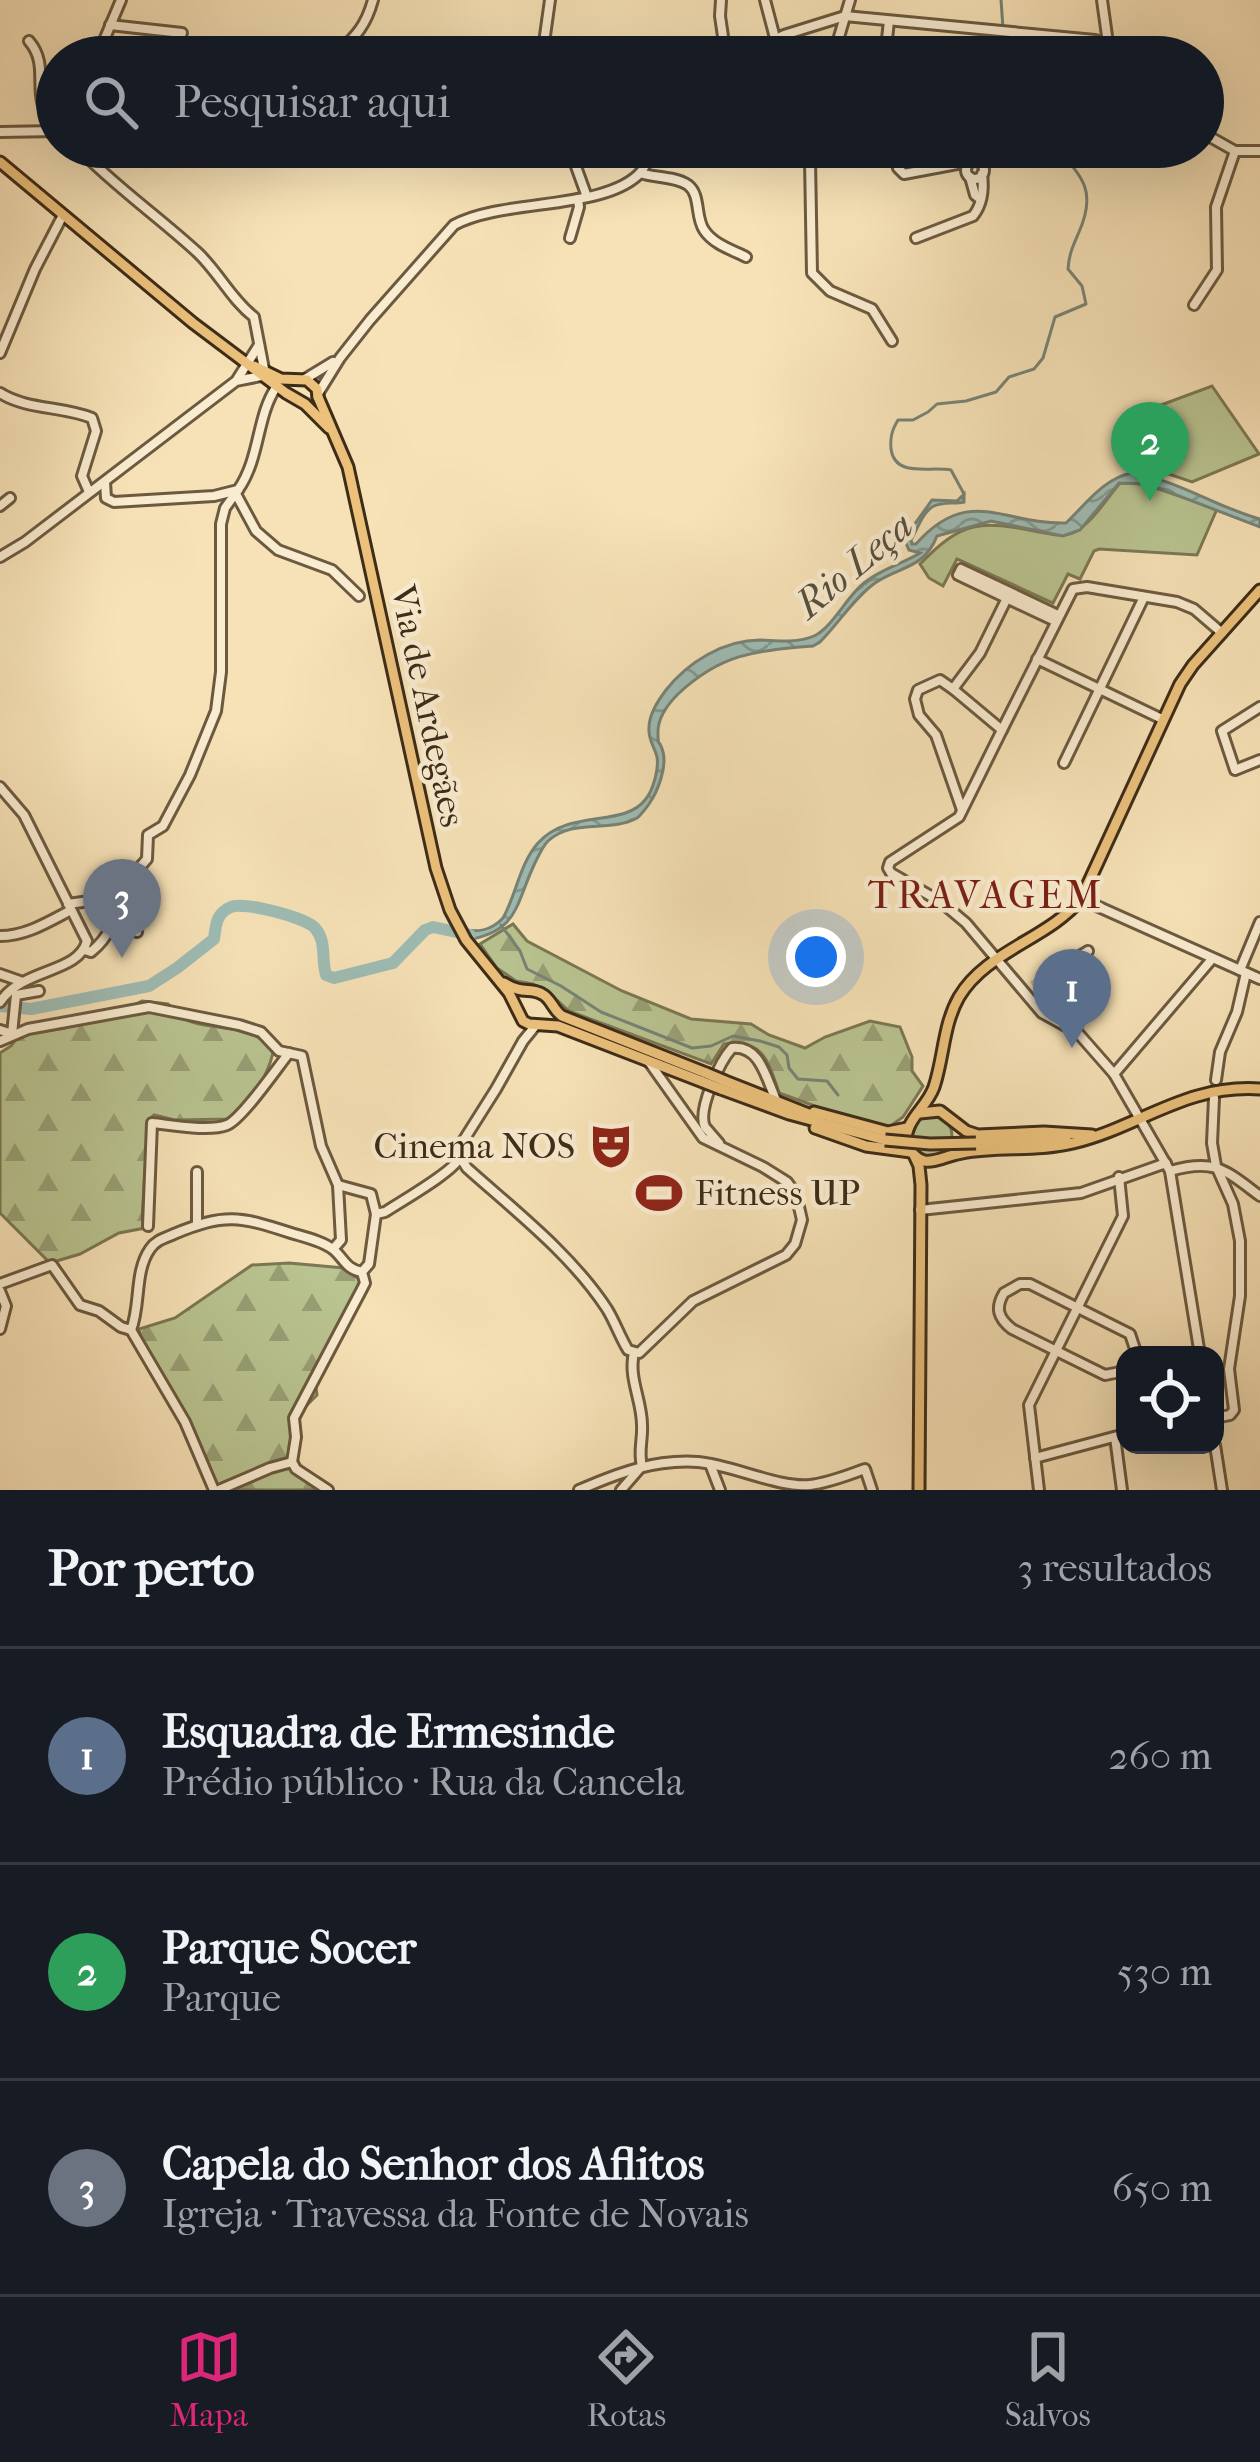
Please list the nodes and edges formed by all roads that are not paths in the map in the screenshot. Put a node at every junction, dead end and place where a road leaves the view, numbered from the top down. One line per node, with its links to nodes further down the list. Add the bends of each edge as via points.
1 (122, 0): 10 (street)
2 (373, 0): 13 (street)
3 (550, 0): 14 (street)
4 (721, 0): 15 (street)
5 (765, 0): 16 (street)
6 (850, 0): 8 (street)
7 (1102, 0): 21 (street)
8 (845, 16): 9 (street); 17 (street); 18 (street)
9 (889, 21): 19 (street); 20 (street)
10 (110, 25): 11 (street); 12 (street)
11 (182, 33)
12 (106, 36)
13 (357, 36)
14 (545, 36)
15 (723, 36)
16 (775, 36)
17 (782, 36)
18 (839, 36)
19 (887, 36)
20 (1049, 36)
21 (1107, 36)
22 (29, 41): 23 (street)
23 (36, 52)
24 (36, 130): 25 (street)
25 (0, 133)
26 (1224, 145): 27 (street)
27 (1235, 151): 28 (street); 48 (street, via 1216,207 1217,270)
28 (1260, 151)
29 (0, 162): 44 (main road, Via de Ardegães)
30 (97, 168): 50 (street, via 208,263 254,317)
31 (575, 168): 42 (street)
32 (643, 168): 39 (street)
33 (809, 168): 49 (street, via 812,272 830,291 872,310)
34 (898, 168): 35 (street)
35 (942, 168)
36 (951, 168): 40 (street)
37 (968, 168): 40 (street)
38 (981, 168): 41 (street)
39 (640, 173): 42 (street); 47 (street, via 691,187 708,236)
40 (969, 174): 41 (street); 43 (street)
41 (982, 174): 43 (street)
42 (583, 198): 45 (street); 52 (street, via 454,225)
43 (980, 200): 46 (street, via 973,216)
44 (63, 215): 51 (street); 53 (main road, Via de Ardegães)
45 (570, 238)
46 (916, 238)
47 (746, 257)
48 (1194, 305)
49 (892, 341)
50 (260, 344): 53 (street); 53 (street)
51 (0, 353)
52 (340, 358): 54 (street); 58 (street)
53 (256, 368): 54 (main road); 55 (street); 55 (street); 56 (main road, Via de Ardegães)
54 (301, 380): 58 (main road); 59 (main road, via 294,391)
55 (236, 381): 61 (street)
56 (277, 386): 59 (main road, Via de Ardegães); 62 (street)
57 (0, 393): 63 (street, via 92,418)
58 (318, 395): 59 (main road, via 313,404); 60 (main road, Via de Ardegães)
59 (301, 401): 60 (main road, Via de Ardegães)
60 (336, 436): 98 (main road, Via de Ardegães, via 436,868 450,910)
61 (105, 481): 63 (street); 65 (street)
62 (237, 492): 65 (street); 68 (street, via 256,531 278,550 332,570); 84 (street, via 220,524 216,711 163,826 148,835 147,859)
63 (85, 495): 65 (street); 67 (street)
64 (10, 498): 66 (street)
65 (108, 500)
66 (0, 506)
67 (0, 556)
68 (358, 596)
69 (1144, 596): 72 (street, via 1080,586); 73 (street, via 1194,609); 76 (street)
70 (1007, 598): 72 (street); 72 (street, via 958,575 961,568); 75 (street)
71 (1258, 599): 73 (main road)
72 (1056, 618): 74 (street)
73 (1222, 633): 78 (main road)
74 (1037, 658): 76 (street); 79 (street)
75 (952, 689): 79 (street); 83 (street, via 940,680 915,699)
76 (1100, 689): 78 (street); 81 (street)
77 (1260, 707): 80 (street, via 1222,731 1235,770)
78 (1162, 719): 86 (main road)
79 (1002, 730): 83 (street)
80 (1260, 760)
81 (1064, 763)
82 (0, 787): 88 (street, via 24,815)
83 (962, 810): 95 (street, via 888,868 941,902)
84 (125, 884): 85 (street); 87 (street)
85 (104, 899): 87 (street); 88 (street)
86 (1081, 899): 94 (street); 95 (main road)
87 (121, 903): 90 (street, via 134,908); 92 (street, via 102,943)
88 (69, 907): 91 (street, via 41,926); 92 (street)
89 (1260, 922): 96 (street)
90 (137, 932)
91 (0, 937)
92 (85, 950): 101 (street)
93 (1088, 951): 99 (street)
94 (1212, 959): 96 (street); 113 (street)
95 (998, 960): 113 (street, via 1045,1016 1078,1033); 118 (main road, via 960,995)
96 (1243, 971): 100 (street); 115 (street)
97 (0, 974): 101 (street)
98 (495, 976): 103 (main road, Via de Ardegães); 106 (main road, Via de Ardegães)
99 (1046, 977)
100 (1260, 979)
101 (21, 982): 104 (street)
102 (39, 991): 108 (street, via 16,995)
103 (527, 993): 105 (main road, Via de Ardegães, via 540,992); 106 (main road)
104 (3, 998)
105 (551, 1007): 107 (main road); 114 (main road, Via de Ardegães)
106 (518, 1010): 107 (main road, Via de Ardegães, via 523,1021)
107 (539, 1024): 112 (main road, Via de Ardegães); 130 (street)
108 (13, 1029): 109 (street); 110 (street); 111 (street, via 148,1006 261,1032)
109 (0, 1030)
110 (0, 1041)
111 (290, 1053): 137 (street, via 302,1056); 144 (street, via 226,1126 152,1123)
112 (649, 1061): 114 (main road, Via de Ardegães); 128 (street, via 703,1138)
113 (1114, 1074): 124 (street)
114 (705, 1078): 116 (main road, Via de Ardegães, bridge)
115 (1216, 1080)
116 (723, 1085): 120 (main road, Via de Ardegães); 121 (main road, Via de Ardegães)
117 (1260, 1089): 124 (main road, via 1211,1091)
118 (933, 1090): 122 (main road); 123 (main road)
119 (1214, 1098): 132 (street)
120 (776, 1100): 121 (main road, Via de Ardegães); 128 (street, via 750,1050 732,1048 703,1112 704,1126)
121 (788, 1109): 126 (main road, Via de Ardegães, via 888,1132); 127 (main road, Via de Ardegães, bridge, via 848,1131 931,1144); 129 (main road, Via de Ardegães, via 838,1137)
122 (940, 1111): 123 (main road); 125 (main road)
123 (920, 1112): 126 (main road)
124 (1139, 1117): 127 (main road); 133 (street)
125 (955, 1124): 127 (main road, via 978,1135); 131 (main road, via 955,1148)
126 (907, 1128): 129 (main road)
127 (1095, 1135): 131 (main road)
128 (725, 1148): 154 (street, via 796,1194 802,1220 795,1244 693,1301 646,1348)
129 (913, 1154): 131 (main road); 138 (main road)
130 (460, 1157): 142 (street); 154 (street, via 579,1275)
131 (938, 1160): 138 (main road)
132 (1216, 1166): 133 (street); 136 (street); 139 (street)
133 (1168, 1167): 135 (street); 152 (street)
134 (197, 1172): 143 (street)
135 (1120, 1177): 141 (street, via 1081,1193); 148 (street, via 1124,1216)
136 (1238, 1179): 139 (street); 140 (street)
137 (338, 1185): 142 (street, via 371,1194); 145 (street, via 341,1240)
138 (921, 1185): 141 (main road)
139 (1225, 1186): 156 (street, via 1242,1272 1229,1369 1234,1410)
140 (1260, 1196)
141 (920, 1210): 173 (main road)
142 (376, 1214): 146 (street)
143 (197, 1224): 145 (street, via 243,1218); 150 (street, via 155,1243)
144 (148, 1226)
145 (333, 1249): 146 (street)
146 (362, 1272): 161 (street, via 365,1283 294,1418)
147 (0, 1287): 149 (street); 150 (street, via 52,1265 80,1305)
148 (1077, 1308): 151 (street, via 1130,1334); 153 (street); 153 (street, via 1030,1285 1010,1287 1000,1300 1000,1318)
149 (0, 1329)
150 (131, 1330): 168 (street)
151 (1134, 1346)
152 (1198, 1346)
153 (1055, 1351): 155 (street); 160 (street, via 1029,1405)
154 (631, 1352): 163 (street)
155 (1116, 1373)
156 (1224, 1416)
157 (1116, 1436): 160 (street)
158 (1121, 1454): 175 (street)
159 (1216, 1454): 176 (street)
160 (1035, 1458): 174 (street)
161 (292, 1462): 168 (street); 169 (street)
162 (710, 1464): 163 (street); 166 (street); 171 (street)
163 (642, 1466): 164 (street); 167 (street)
164 (614, 1475): 165 (street); 167 (street)
165 (599, 1486): 170 (street)
166 (796, 1487): 172 (street, via 865,1469)
167 (621, 1489)
168 (216, 1490)
169 (328, 1490)
170 (579, 1490)
171 (720, 1490)
172 (872, 1490)
173 (920, 1490)
174 (1039, 1490)
175 (1122, 1490)
176 (1222, 1490)

